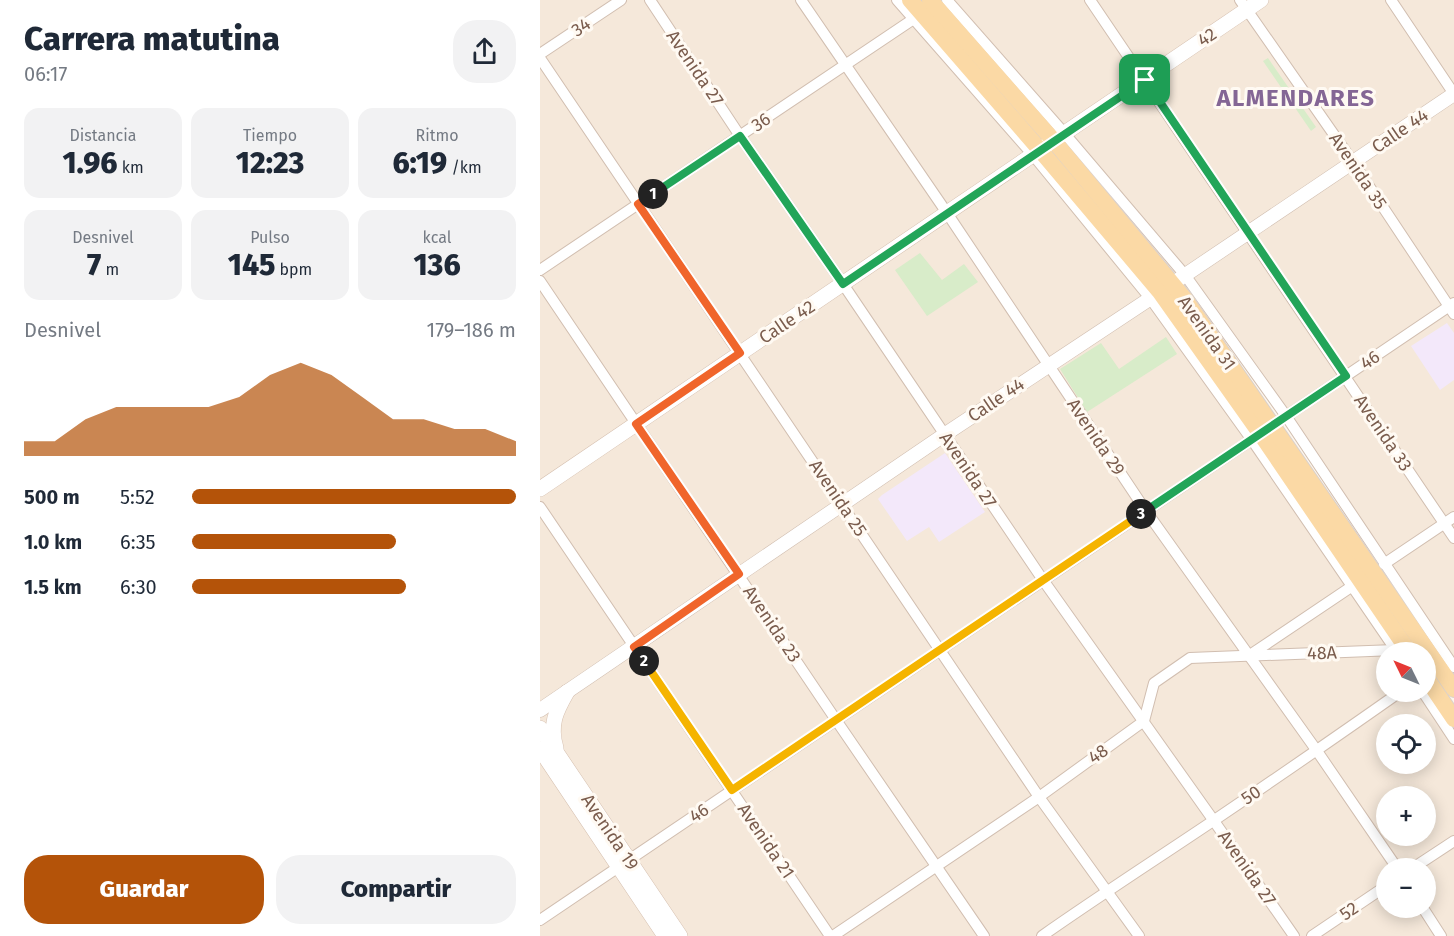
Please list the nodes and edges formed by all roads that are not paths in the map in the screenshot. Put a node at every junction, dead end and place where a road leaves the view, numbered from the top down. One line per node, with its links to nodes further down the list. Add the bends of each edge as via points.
1 (621, 0): 11 (street, 34)
2 (650, 0): 15 (street, Avenida 27)
3 (801, 0): 12 (street, Avenida 29)
4 (897, 0): 10 (street, Avenida 31)
5 (910, 0): 10 (main road, Avenida 31)
6 (1090, 0): 13 (street, Avenida 33)
7 (1261, 0): 9 (main road, 42)
8 (1391, 0): 14 (street)
9 (1243, 5): 13 (main road, 42); 17 (street, Avenida 35)
10 (931, 6): 12 (street, 36); 16 (main road, Avenida 31); 16 (street, Avenida 31)
11 (540, 56): 18 (street, Avenida 25)
12 (846, 65): 15 (street, 36); 19 (street, Avenida 29)
13 (1145, 80): 16 (main road, 42); 20 (street, Avenida 33)
14 (1454, 94): 17 (street, Calle 44)
15 (740, 136): 18 (street, 36); 23 (street, Avenida 27)
16 (1048, 145): 19 (main road, Calle 42); 24 (main road, Avenida 31); 24 (street, Avenida 31)
17 (1353, 162): 20 (street, Calle 44); 25 (street, Avenida 35)
18 (638, 204): 21 (street, 36); 26 (street, Avenida 25)
19 (947, 213): 23 (main road, Calle 42); 27 (street, Avenida 29)
20 (1249, 232): 24 (street, Calle 44); 28 (street, Avenida 33)
21 (540, 270)
22 (540, 281): 29 (street, Avenida 23)
23 (843, 284): 26 (main road, Calle 42); 31 (street, Avenida 27)
24 (1167, 287): 27 (street, Calle 44); 30 (main road, Avenida 31); 30 (street, Avenida 31)
25 (1452, 308): 28 (street, 46)
26 (740, 353): 29 (main road, Calle 42); 33 (street, Avenida 25)
27 (1048, 365): 31 (street, Calle 44); 35 (street, Avenida 29)
28 (1346, 376): 30 (street, 46); 36 (street, Avenida 33)
29 (636, 424): 32 (main road, Calle 42); 39 (street, Avenida 23)
30 (1268, 429): 35 (street, 46); 38 (street, Avenida 31); 41 (street, Avenida 31); 43 (main road, Avenida 31); 49 (main road, Avenida 31)
31 (944, 435): 33 (street, Calle 44); 40 (street, Avenida 27)
32 (540, 489)
33 (842, 504): 39 (street, Calle 44); 45 (street, Avenida 25)
34 (540, 507): 44 (street, Avenida 21)
35 (1146, 511): 40 (street, 46); 47 (street, Avenida 29)
36 (1449, 520): 37 (street, Avenida 33); 38 (street)
37 (1454, 538)
38 (1384, 564): 48 (street, Avenida 31)
39 (739, 574): 44 (street, Calle 44); 56 (street, Avenida 23)
40 (1043, 580): 45 (street, 46); 57 (street, Avenida 27)
41 (1351, 587): 42 (street, Avenida 31); 47 (street)
42 (1392, 642)
43 (1394, 642)
44 (634, 647): 50 (street, Calle 44); 63 (street, Avenida 21)
45 (939, 651): 56 (street, 46); 64 (street, Avenida 25)
46 (1376, 653): 47 (street, 48A)
47 (1250, 656): 57 (street, via 1190,658 1154,683); 61 (street, Avenida 29)
48 (1454, 667)
49 (1454, 689)
50 (567, 692): 54 (street, Calle 44); 62 (main road, via 553,726)
51 (1436, 692): 55 (main road)
52 (1386, 702): 61 (street, 50)
53 (1430, 702): 59 (street)
54 (540, 710)
55 (1454, 719)
56 (836, 720): 63 (street, 46); 70 (street, Avenida 23)
57 (1144, 721): 64 (street, 48); 65 (street, Avenida 27)
58 (540, 728): 62 (main road, Avenida 19)
59 (1454, 739)
60 (540, 749): 69 (main road, Avenida 19)
61 (1317, 751): 65 (street, 50); 67 (street, Avenida 29)
62 (558, 756): 69 (main road, Avenida 19)
63 (732, 790): 69 (street, 46); 77 (street, Avenida 21)
64 (1039, 797): 70 (street, 48); 71 (street, Avenida 25)
65 (1214, 820): 71 (street, 50); 81 (street, Avenida 27)
66 (1454, 841): 68 (street)
67 (1390, 858)
68 (1428, 858)
69 (624, 863): 74 (street, 46); 75 (main road, Avenida 19); 76 (main road, Avenida 19)
70 (936, 866): 77 (street, 48); 78 (street, Avenida 23)
71 (1106, 891): 79 (street, 50); 80 (street, Avenida 25)
72 (1376, 893): 82 (street, 52)
73 (1429, 918): 83 (street)
74 (540, 920)
75 (665, 936)
76 (680, 936)
77 (831, 936)
78 (984, 936)
79 (1042, 936)
80 (1139, 936)
81 (1294, 936)
82 (1312, 936)
83 (1441, 936)

